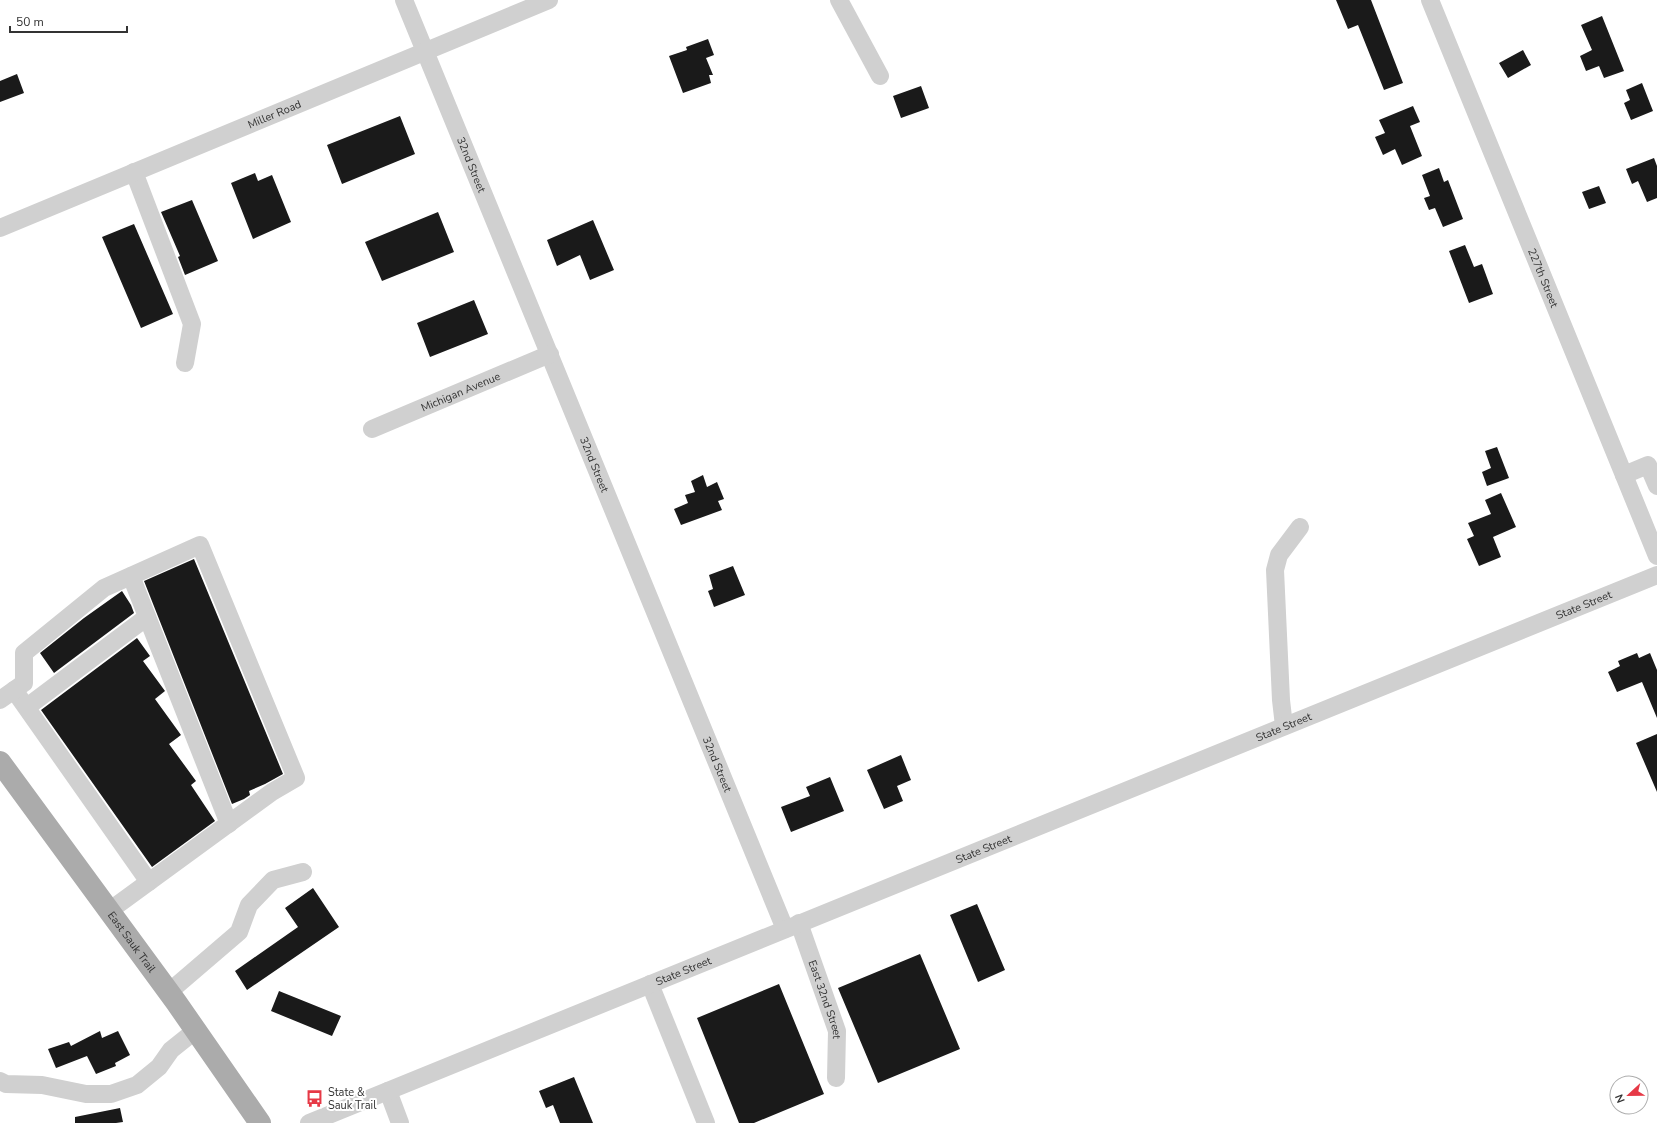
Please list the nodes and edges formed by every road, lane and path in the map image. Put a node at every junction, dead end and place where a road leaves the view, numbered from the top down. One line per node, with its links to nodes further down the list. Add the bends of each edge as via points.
1 (404, 0): 5 (street, 32nd Street)
2 (549, 0): 5 (street, Miller Road)
3 (839, 0): 6 (street)
4 (1430, 0): 12 (street, 227th Street)
5 (425, 51): 7 (street, Miller Road); 9 (street, 32nd Street)
6 (880, 76)
7 (134, 172): 8 (street, Miller Road); 10 (street, via 192,324)
8 (0, 228)
9 (550, 354): 11 (street, Michigan Avenue); 27 (street, 32nd Street)
10 (185, 363)
11 (372, 429)
12 (1624, 475): 13 (street, via 1648,465); 15 (street, 227th Street)
13 (1657, 486)
14 (1300, 527): 21 (street, via 1279,555 1275,570)
15 (1657, 556)
16 (1657, 574): 21 (street, State Street)
17 (131, 576): 18 (street); 19 (street, via 104,588 24,653 24,683); 23 (street, via 200,545 296,778 272,792)
18 (147, 617): 20 (street); 23 (street)
19 (7, 695): 20 (street)
20 (27, 707): 25 (street)
21 (1284, 726): 27 (street, State Street)
22 (0, 762): 26 (main road, East Sauk Trail)
23 (229, 824): 25 (street)
24 (303, 872): 29 (street, via 273,880 249,905 239,932)
25 (149, 882): 26 (street)
26 (109, 911): 29 (main road, East Sauk Trail)
27 (792, 926): 28 (street, State Street); 31 (street, East 32nd Street, via 837,1031)
28 (650, 984): 33 (street, State Street); 37 (street)
29 (169, 992): 30 (main road, East Sauk Trail)
30 (196, 1030): 32 (street, via 171,1050 159,1067 137,1085 111,1094 86,1094 42,1085 6,1084); 34 (main road, East Sauk Trail)
31 (836, 1078)
32 (0, 1081)
33 (388, 1091): 35 (street, State Street); 36 (street)
34 (260, 1123)
35 (309, 1123)
36 (400, 1123)
37 (706, 1123)

